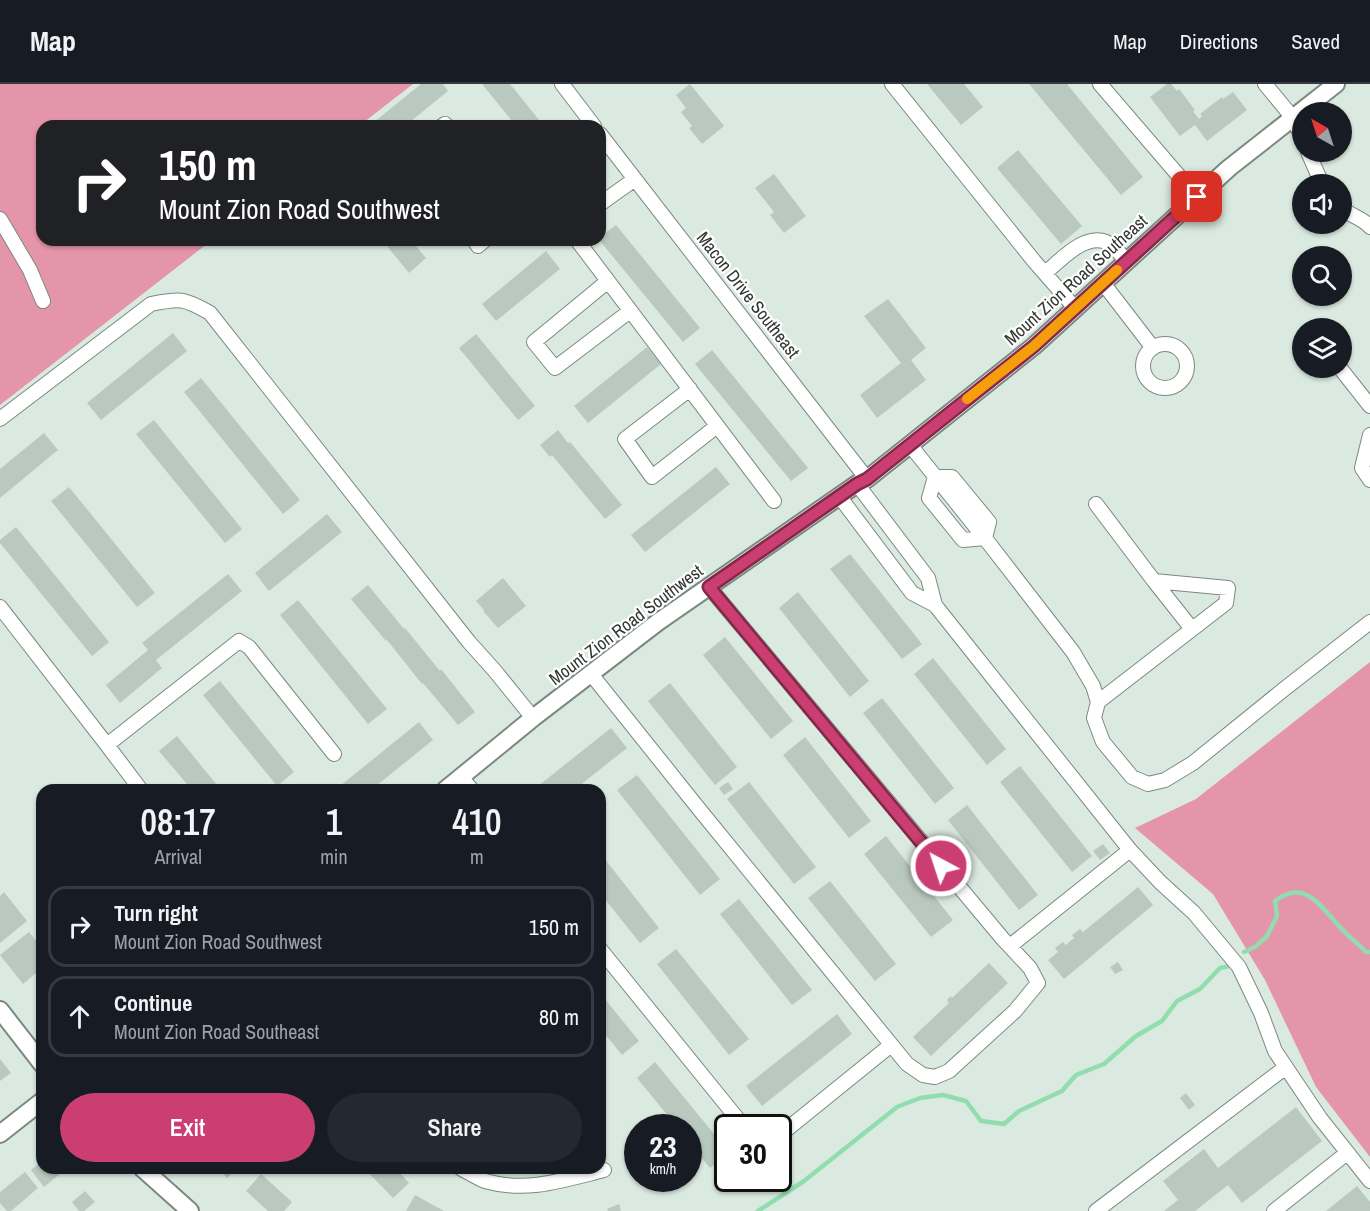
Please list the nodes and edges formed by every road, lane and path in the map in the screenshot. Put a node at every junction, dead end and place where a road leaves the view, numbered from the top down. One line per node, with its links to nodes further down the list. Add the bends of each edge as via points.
1 (562, 84): 9 (street)
2 (892, 84): 19 (street)
3 (1100, 84): 12 (street)
4 (1265, 84): 7 (street)
5 (1336, 84): 6 (street, Mount Zion Road Southeast)
6 (1313, 102)
7 (1292, 117)
8 (1292, 119): 12 (street, Mount Zion Road Southeast)
9 (589, 120)
10 (606, 142): 11 (street, Macon Drive Southeast)
11 (635, 179): 13 (street); 35 (street, Macon Drive Southeast)
12 (1197, 197): 18 (street, Mount Zion Road Southeast)
13 (606, 200)
14 (1352, 215): 16 (street)
15 (0, 219): 22 (street)
16 (1368, 224)
17 (582, 246): 20 (street)
18 (1127, 261): 19 (street, via 1107,243 1095,240 1077,246); 21 (street, Mount Zion Road Southeast)
19 (1045, 273): 23 (street)
20 (608, 281): 24 (street); 24 (street, via 534,342 555,368)
21 (1103, 283): 23 (street, Mount Zion Road Southeast); 25 (street)
22 (43, 301)
23 (1075, 308): 32 (street, Mount Zion Road Southeast, via 1034,346)
24 (630, 311): 27 (street)
25 (1153, 348)
26 (1348, 378): 28 (street)
27 (690, 389): 30 (street); 30 (street, via 625,439 652,477)
28 (1370, 406)
29 (0, 419): 50 (street, via 151,304 190,301 210,313)
30 (717, 426): 37 (street)
31 (1370, 435): 34 (street, via 1362,468)
32 (910, 445): 33 (street); 35 (street, Mount Zion Road Southeast)
33 (935, 477): 39 (street, via 952,477); 40 (street, via 929,498)
34 (1370, 480)
35 (862, 482): 36 (street, Mount Zion Road Southwest); 44 (street, Macon Drive Southeast, via 928,578)
36 (839, 496): 43 (street, Mount Zion Road Southwest); 44 (street, via 912,593)
37 (774, 501)
38 (1096, 504): 42 (street)
39 (967, 506): 40 (street); 41 (street, via 989,522)
40 (948, 522): 41 (street, via 963,540)
41 (985, 538): 49 (street, via 1073,652)
42 (1154, 581): 47 (street); 47 (street, via 1228,588 1226,603)
43 (709, 587): 48 (street, Mount Zion Road Southwest); 56 (street)
44 (935, 605): 55 (street)
45 (0, 608): 51 (street)
46 (1370, 621): 49 (street, via 1193,764 1165,780 1148,784 1132,777 1102,742 1094,718)
47 (1192, 629): 49 (street)
48 (591, 674): 50 (street, Mount Zion Road Southwest); 59 (street)
49 (1098, 702)
50 (533, 718): 54 (street, Mount Zion Road Southwest)
51 (107, 745): 52 (street, via 239,641 249,647); 53 (street)
52 (334, 754)
53 (136, 784)
54 (467, 784)
55 (1130, 850): 56 (street); 61 (street, via 1194,913 1239,967 1275,1051)
56 (1010, 946): 59 (street, via 1038,983 1015,1011 949,1071 935,1077 923,1075)
57 (606, 956): 63 (street)
58 (0, 1010): 60 (street)
59 (891, 1045): 64 (street)
60 (36, 1056)
61 (1286, 1067): 66 (street); 72 (street)
62 (36, 1106): 65 (street)
63 (734, 1114)
64 (792, 1125)
65 (0, 1134)
66 (1347, 1153): 70 (street); 73 (street)
67 (149, 1174): 71 (street)
68 (472, 1174): 69 (street, via 519,1186 550,1184)
69 (589, 1174)
70 (1370, 1181)
71 (190, 1211)
72 (1096, 1211)
73 (1274, 1211)

